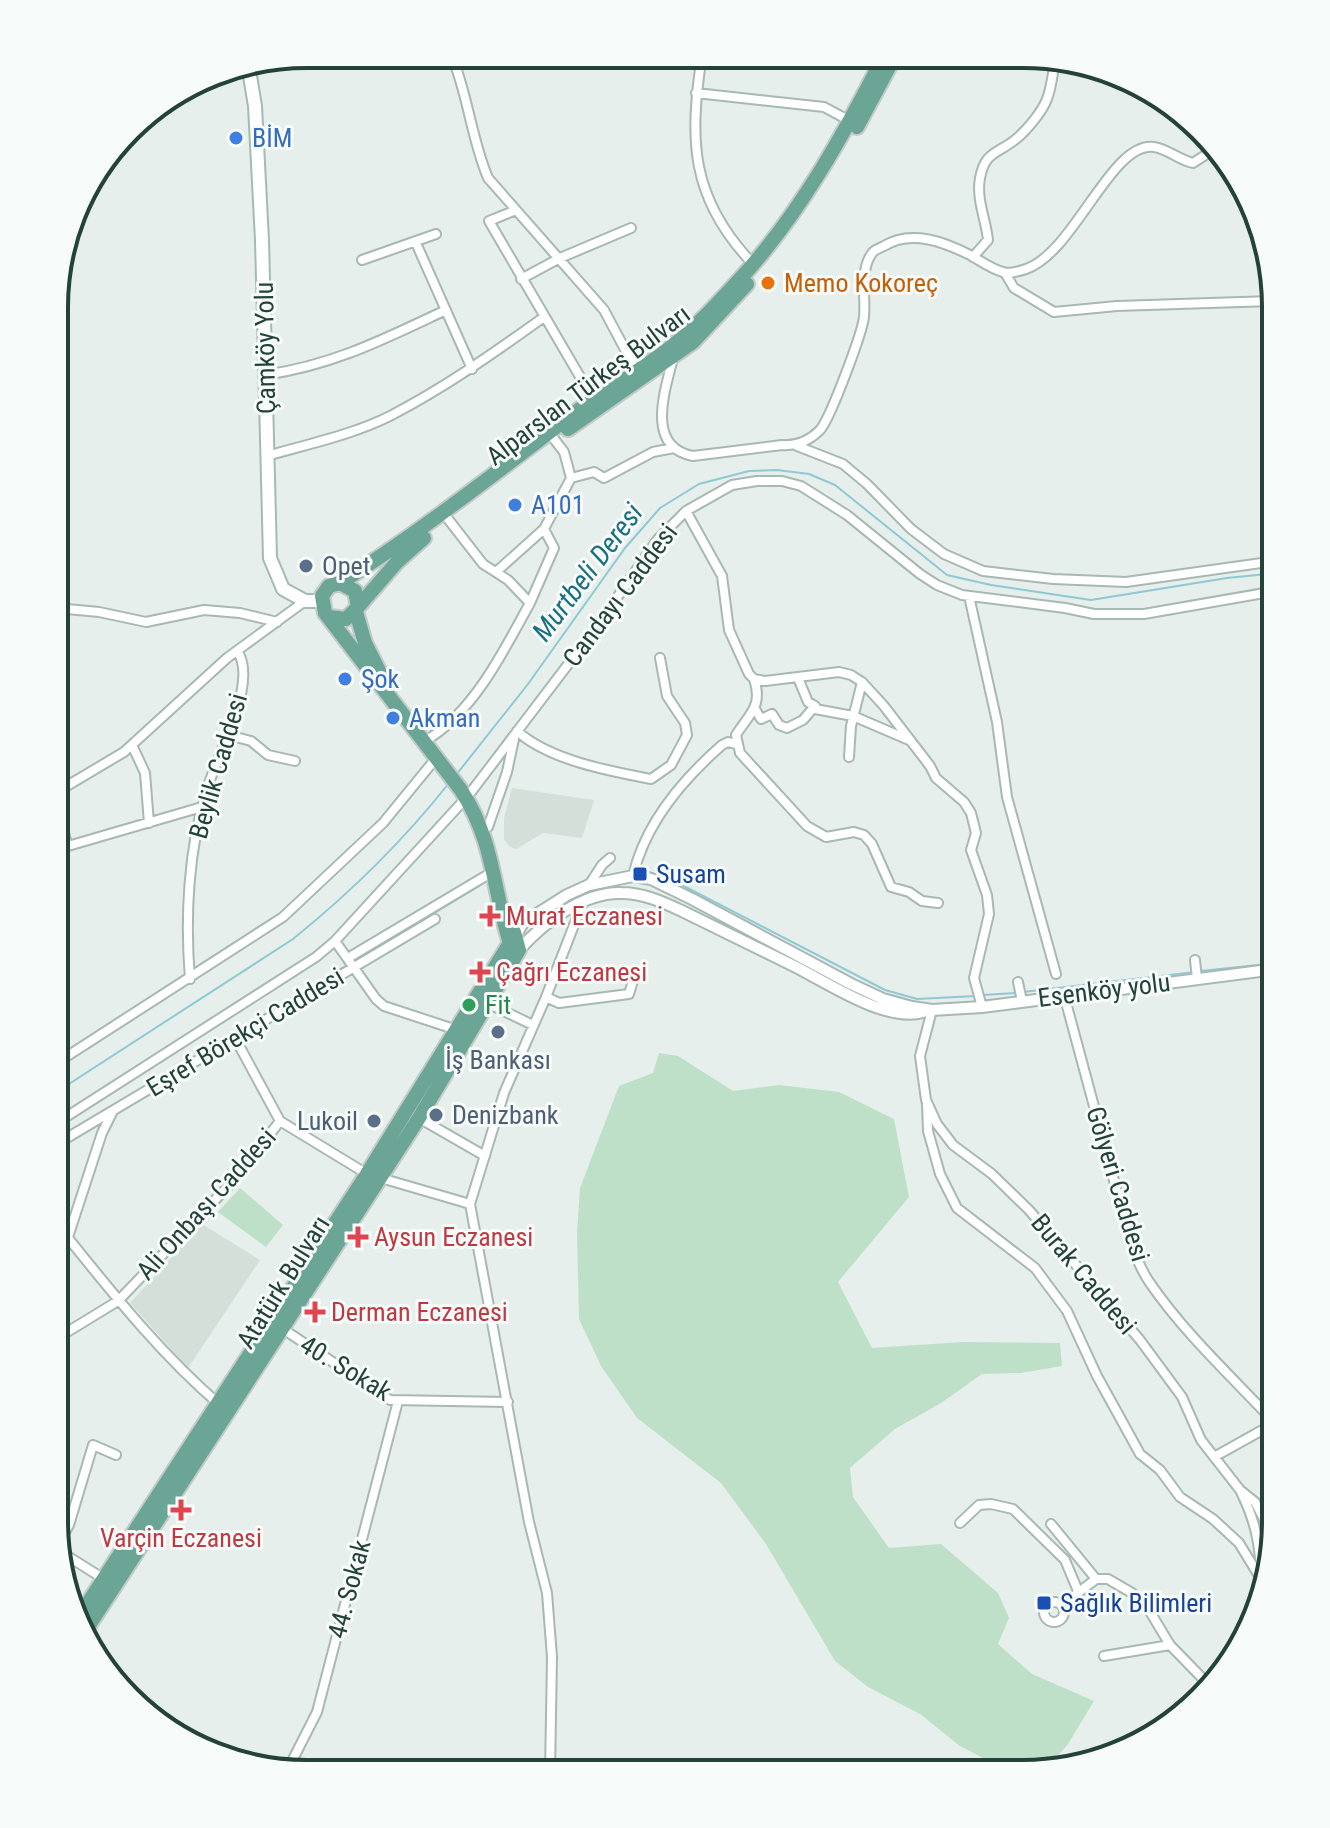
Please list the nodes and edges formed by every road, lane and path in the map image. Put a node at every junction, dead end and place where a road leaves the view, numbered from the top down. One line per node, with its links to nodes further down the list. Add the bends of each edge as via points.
1 (457, 68): 10 (street, via 479,157 488,178)
2 (700, 68): 7 (street)
3 (878, 68): 8 (main road, Alparslan Türkeş Bulvarı)
4 (888, 68): 23 (main road, Alparslan Türkeş Bulvarı, via 797,218 730,305)
5 (1053, 70): 14 (street, via 1047,101 1015,140 985,162 979,197 988,240)
6 (250, 75): 26 (main road, Çamköy Yolu)
7 (696, 93): 8 (street, via 824,107); 17 (street, via 697,169 730,240)
8 (850, 121): 17 (main road, Alparslan Türkeş Bulvarı)
9 (1207, 154): 18 (street, via 1193,163 1155,147 1129,154 1045,260)
10 (516, 210): 15 (street); 19 (street, via 489,221)
11 (631, 228): 15 (street)
12 (436, 234): 13 (street)
13 (416, 243): 16 (street); 21 (street)
14 (973, 257): 18 (street); 29 (street, via 915,237 894,240 873,252 852,359 821,430)
15 (560, 258): 19 (street); 25 (street, via 604,310)
16 (362, 260)
17 (753, 264): 25 (main road, Alparslan Türkeş Bulvarı, via 689,332)
18 (1005, 273): 20 (street, via 1014,288 1054,312)
19 (521, 279): 22 (street)
20 (1262, 301)
21 (446, 310): 24 (street); 26 (street, via 347,356)
22 (544, 317): 24 (street); 27 (street)
23 (673, 357): 28 (main road, Alparslan Türkeş Bulvarı); 30 (street, via 662,421)
24 (472, 369): 31 (street, via 388,417)
25 (636, 370): 27 (main road, Alparslan Türkeş Bulvarı)
26 (265, 375): 31 (main road, Çamköy Yolu)
27 (593, 399): 38 (main road, Alparslan Türkeş Bulvarı, via 409,538)
28 (554, 439): 32 (street); 34 (main road, Alparslan Türkeş Bulvarı)
29 (797, 446): 30 (street, via 693,456); 36 (street, via 843,464 911,529 944,554 983,571 1126,582)
30 (674, 448): 32 (street, via 653,452 604,478 594,472)
31 (267, 456): 41 (main road, Çamköy Yolu, via 270,558 283,589)
32 (571, 478): 35 (street)
33 (686, 511): 40 (street, via 732,485 782,481 801,486 929,580); 51 (street, Candayı Caddesi, via 722,576 729,630 742,665); 56 (street, Candayı Caddesi, via 645,556)
34 (448, 519): 37 (street, via 483,564); 45 (main road, Alparslan Türkeş Bulvarı, via 413,546)
35 (544, 529): 37 (street); 43 (street, via 554,548)
36 (1262, 563)
37 (496, 572): 43 (street)
38 (340, 583): 42 (main road, via 329,586); 45 (main road, via 355,591)
39 (1262, 593): 40 (street, via 1144,614 1094,614)
40 (969, 596): 83 (street, via 997,722 1007,797)
41 (305, 601): 42 (main road); 47 (street)
42 (321, 601): 46 (main road)
43 (530, 603): 58 (street, via 497,663 448,726)
44 (68, 609): 47 (street, via 146,622 204,610)
45 (357, 609): 46 (main road, via 341,620); 58 (main road, via 379,672)
46 (329, 617): 62 (main road)
47 (277, 622): 48 (street)
48 (237, 651): 57 (street, Beylik Caddesi, via 244,668); 61 (street)
49 (660, 658): 56 (street, via 667,696 687,735 671,765 651,779 542,749)
50 (798, 678): 51 (street); 52 (street, via 839,672); 54 (street)
51 (754, 679): 53 (street, via 759,695)
52 (862, 682): 55 (street); 59 (street)
53 (755, 709): 54 (street, via 761,719 772,714 787,728); 60 (street, via 736,735)
54 (815, 709): 55 (street)
55 (853, 716): 59 (street); 63 (street)
56 (517, 731): 66 (street, Candayı Caddesi); 69 (street)
57 (228, 735): 64 (street, via 251,741 268,755); 67 (street, Beylik Caddesi)
58 (430, 738): 62 (main road)
59 (910, 740): 87 (street, via 936,778 971,813 976,833 971,850 989,914 974,978)
60 (736, 744): 73 (street, via 722,745 671,796 651,828); 76 (street, via 807,826 826,837 864,835 891,887)
61 (132, 745): 65 (street); 68 (street, via 145,773)
62 (439, 754): 66 (main road); 84 (street, via 383,823 294,908)
63 (849, 757)
64 (295, 761)
65 (68, 786)
66 (466, 791): 69 (main road); 72 (main road); 79 (street, Candayı Caddesi)
67 (202, 807): 68 (street); 84 (street, Beylik Caddesi, via 186,935)
68 (149, 823): 70 (street)
69 (488, 827): 78 (main road)
70 (68, 846)
71 (610, 858): 74 (street)
72 (494, 871): 78 (main road); 80 (street, Eşref Börekçi Caddesi)
73 (633, 876): 74 (street); 89 (street, via 692,899 883,999)
74 (589, 885): 78 (street, via 527,920)
75 (583, 902): 78 (street); 86 (street); 89 (street, via 620,892 654,899 868,1002 900,1013)
76 (938, 903)
77 (435, 919): 80 (street, Eşref Börekçi Caddesi)
78 (515, 939): 88 (main road, Atatürk Bulvarı); 91 (main road, Atatürk Bulvarı)
79 (335, 941): 80 (street); 96 (street, Candayı Caddesi)
80 (352, 962): 91 (street, via 384,1006); 92 (street, Eşref Börekçi Caddesi)
81 (1261, 969): 85 (street, Esenköy yolu, via 1196,970)
82 (636, 971): 86 (street, via 629,994 559,1003)
83 (1056, 974)
84 (190, 979): 93 (street)
85 (1064, 995): 87 (street, Esenköy yolu, via 1020,992); 110 (street, Gölyeri Caddesi, via 1137,1259 1170,1308)
86 (546, 997): 90 (street)
87 (980, 999): 89 (street, Esenköy yolu)
88 (487, 1003): 90 (street); 97 (main road, Atatürk Bulvarı)
89 (932, 1010): 94 (street, Burak Caddesi, via 920,1056)
90 (533, 1025): 100 (street)
91 (457, 1030): 101 (main road, Atatürk Bulvarı)
92 (235, 1038): 95 (street, Eşref Börekçi Caddesi); 98 (street, Ali Onbaşı Caddesi)
93 (68, 1056)
94 (926, 1100): 113 (street, Burak Caddesi, via 953,1145 1029,1210 1140,1340 1182,1397); 121 (street, via 940,1174 957,1208 1035,1268 1067,1311 1140,1454 1180,1497 1239,1543)
95 (113, 1111): 99 (street, Eşref Börekçi Caddesi); 103 (street)
96 (68, 1116)
97 (419, 1118): 100 (street); 101 (main road, Atatürk Bulvarı)
98 (280, 1121): 101 (street); 104 (street, Ali Onbaşı Caddesi, via 237,1177)
99 (68, 1137)
100 (485, 1156): 102 (street)
101 (373, 1175): 102 (street); 105 (main road, Atatürk Bulvarı); 109 (main road, Atatürk Bulvarı)
102 (470, 1204): 108 (street)
103 (69, 1239): 104 (street)
104 (118, 1301): 106 (street, Ali Onbaşı Caddesi); 109 (street, via 187,1377)
105 (283, 1329): 107 (street, 40. Sokak); 109 (main road, Atatürk Bulvarı)
106 (68, 1331)
107 (398, 1401): 108 (street, 40. Sokak); 131 (street, 44. Sokak, via 317,1712)
108 (508, 1402): 132 (street, via 547,1593)
109 (224, 1408): 122 (main road, Atatürk Bulvarı); 127 (main road, Atatürk Bulvarı)
110 (1261, 1408)
111 (1261, 1431): 113 (street)
112 (116, 1455): 118 (street, via 93,1445)
113 (1214, 1457): 114 (street, Burak Caddesi)
114 (1240, 1490): 115 (street, Burak Caddesi); 119 (street)
115 (1261, 1513)
116 (960, 1523): 124 (street, via 979,1505 1013,1509 1065,1560)
117 (1051, 1524): 123 (street)
118 (68, 1526)
119 (1259, 1550)
120 (71, 1558): 122 (street)
121 (1256, 1571)
122 (104, 1579): 126 (main road, Atatürk Bulvarı)
123 (1096, 1579): 124 (street); 128 (street, via 1108,1579 1146,1605)
124 (1078, 1591): 125 (street)
125 (1062, 1605)
126 (85, 1608)
127 (91, 1622)
128 (1170, 1645): 129 (street); 130 (street)
129 (1104, 1656)
130 (1203, 1679)
131 (293, 1759)
132 (550, 1760)

